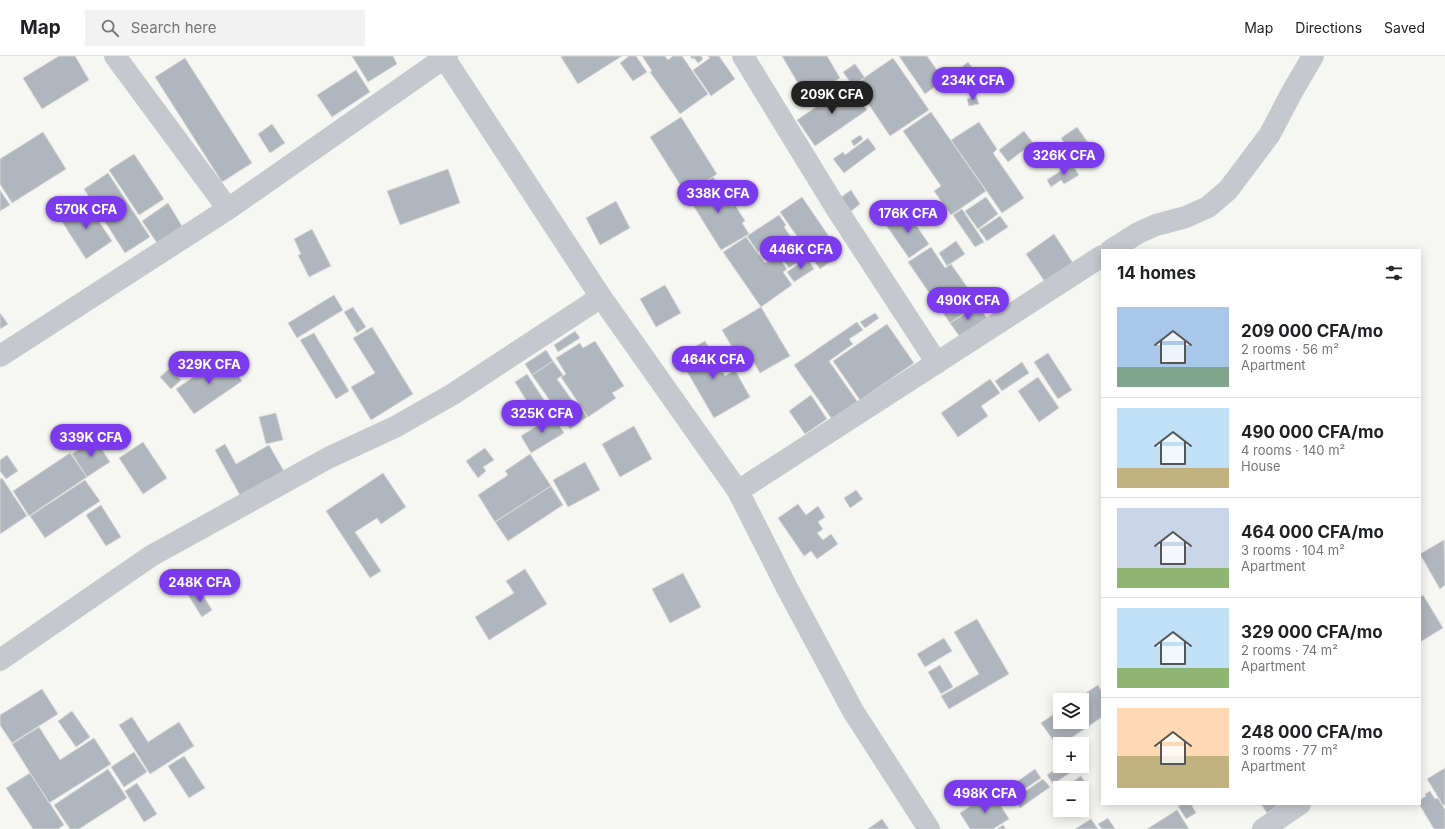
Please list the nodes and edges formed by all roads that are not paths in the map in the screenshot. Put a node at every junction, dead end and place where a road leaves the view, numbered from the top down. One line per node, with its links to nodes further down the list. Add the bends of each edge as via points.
1 (115, 56): 5 (street)
2 (743, 56): 10 (street, via 836,208)
3 (1313, 56): 6 (street, via 1270,134 1228,190 1208,207 1144,230)
4 (445, 57): 5 (street); 8 (street)
5 (228, 209): 9 (street)
6 (1113, 249)
7 (1101, 257): 10 (street)
8 (601, 297): 11 (street); 12 (street, via 453,394 395,427 328,458 151,556)
9 (0, 356)
10 (937, 363): 11 (street)
11 (738, 491): 14 (street, via 853,711)
12 (0, 660)
13 (1299, 805): 15 (street)
14 (929, 829)
15 (1263, 829)

